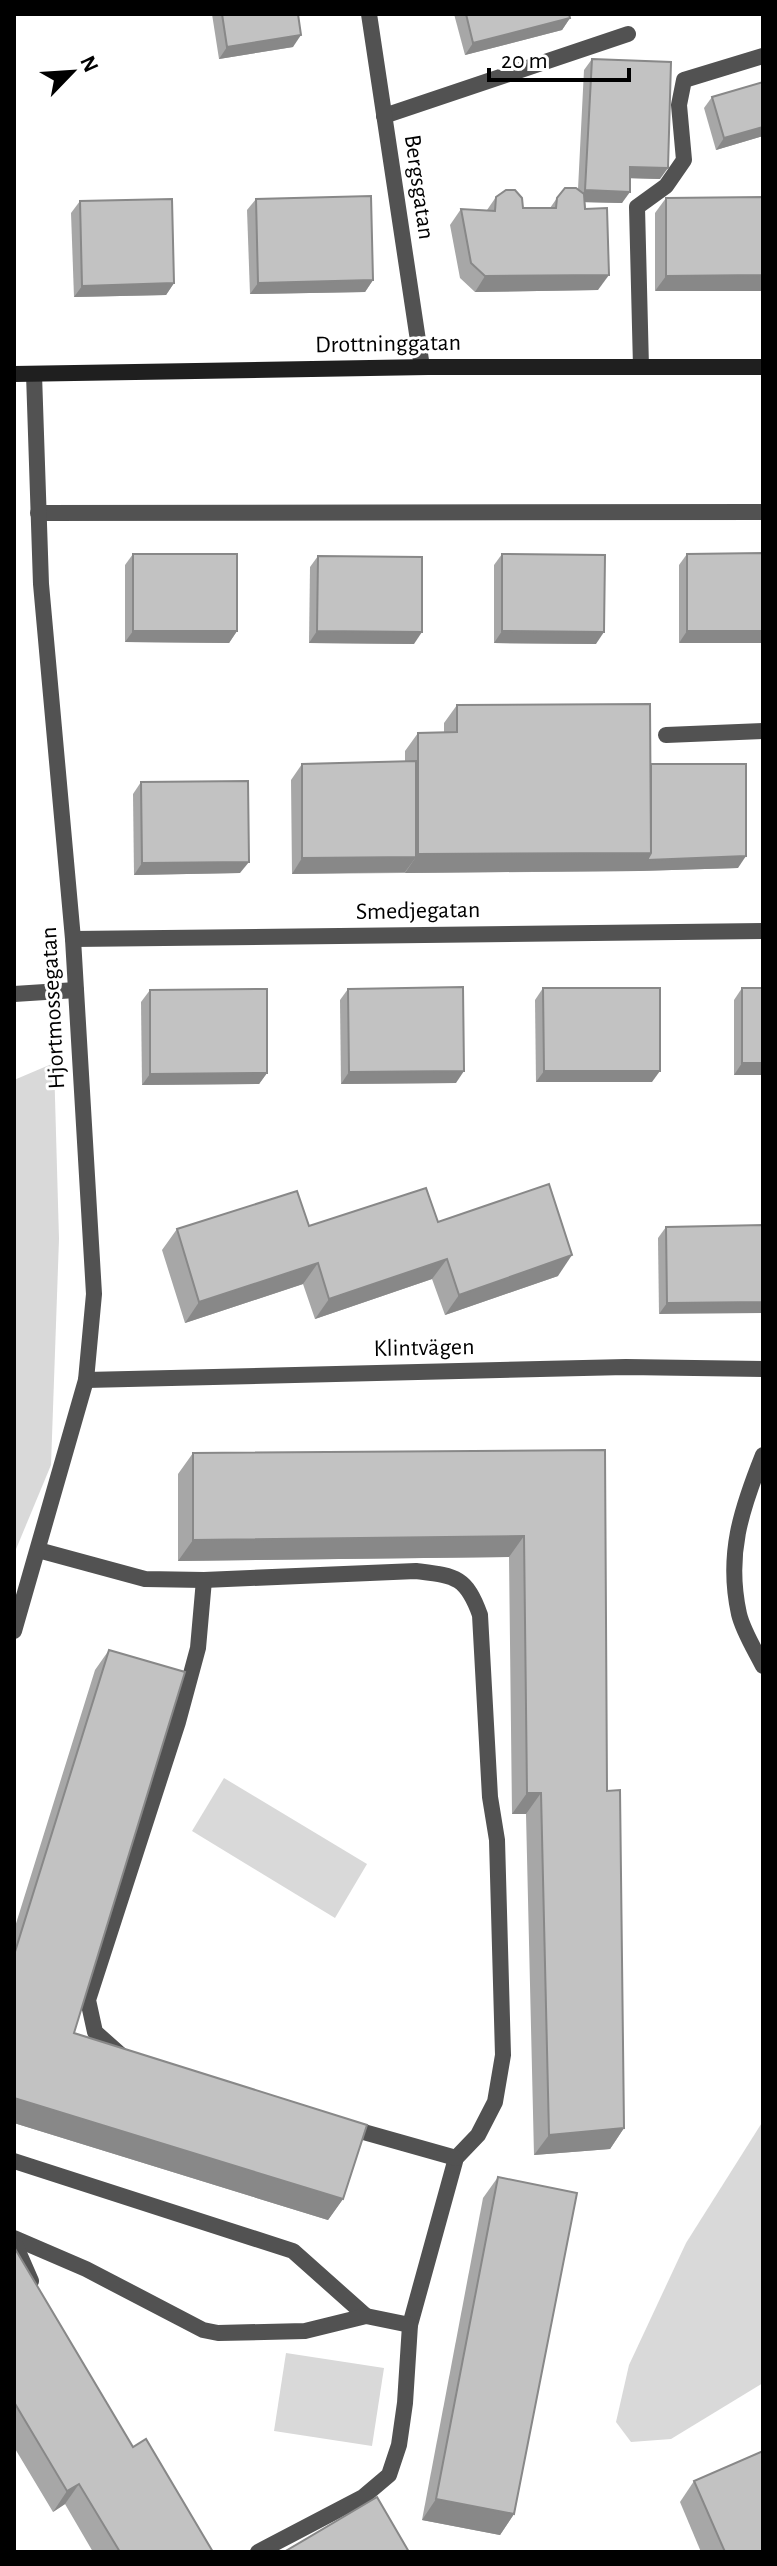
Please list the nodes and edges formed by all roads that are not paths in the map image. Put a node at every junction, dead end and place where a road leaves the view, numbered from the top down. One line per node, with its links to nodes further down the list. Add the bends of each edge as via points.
1 (369, 14): 4 (street, Bergsgatan)
2 (628, 34): 4 (street)
3 (763, 56): 6 (street, via 684,80 679,105 684,160 666,186 637,207)
4 (384, 116): 5 (street, Bergsgatan)
5 (422, 367): 6 (street, Drottninggatan); 9 (street, Drottninggatan)
6 (641, 367): 7 (street, Drottninggatan)
7 (763, 367)
8 (14, 374): 9 (street, Drottninggatan)
9 (34, 374): 11 (street, Hjortmossegatan)
10 (763, 512): 11 (street)
11 (38, 513): 15 (street, Hjortmossegatan)
12 (763, 731): 13 (street)
13 (666, 735)
14 (763, 931): 15 (street, Smedjegatan)
15 (73, 939): 16 (street, Hjortmossegatan)
16 (76, 990): 17 (street); 19 (street, Hjortmossegatan, via 94,1294)
17 (14, 994)
18 (763, 1369): 19 (street, Klintvägen, via 626,1367)
19 (86, 1380): 21 (street, Hjortmossegatan)
20 (763, 1455): 24 (street, via 745,1500 732,1556 739,1617)
21 (38, 1550): 22 (street, via 145,1579); 23 (street, Hjortmossegatan)
22 (204, 1580): 25 (street, via 198,1648 178,1722 88,2000 95,2032); 27 (street, via 416,1571 448,1575 472,1591 480,1615 497,1840 503,2055 495,2102 478,2135)
23 (14, 1631)
24 (763, 1666)
25 (134, 2061)
26 (335, 2124): 27 (street)
27 (456, 2158): 32 (street)
28 (14, 2161): 31 (street, via 293,2251)
29 (14, 2240): 30 (street); 31 (street, via 86,2269 203,2330 305,2331)
30 (40, 2299)
31 (366, 2316): 32 (street)
32 (410, 2325): 33 (street, via 405,2403 389,2475 363,2497)
33 (258, 2552)

